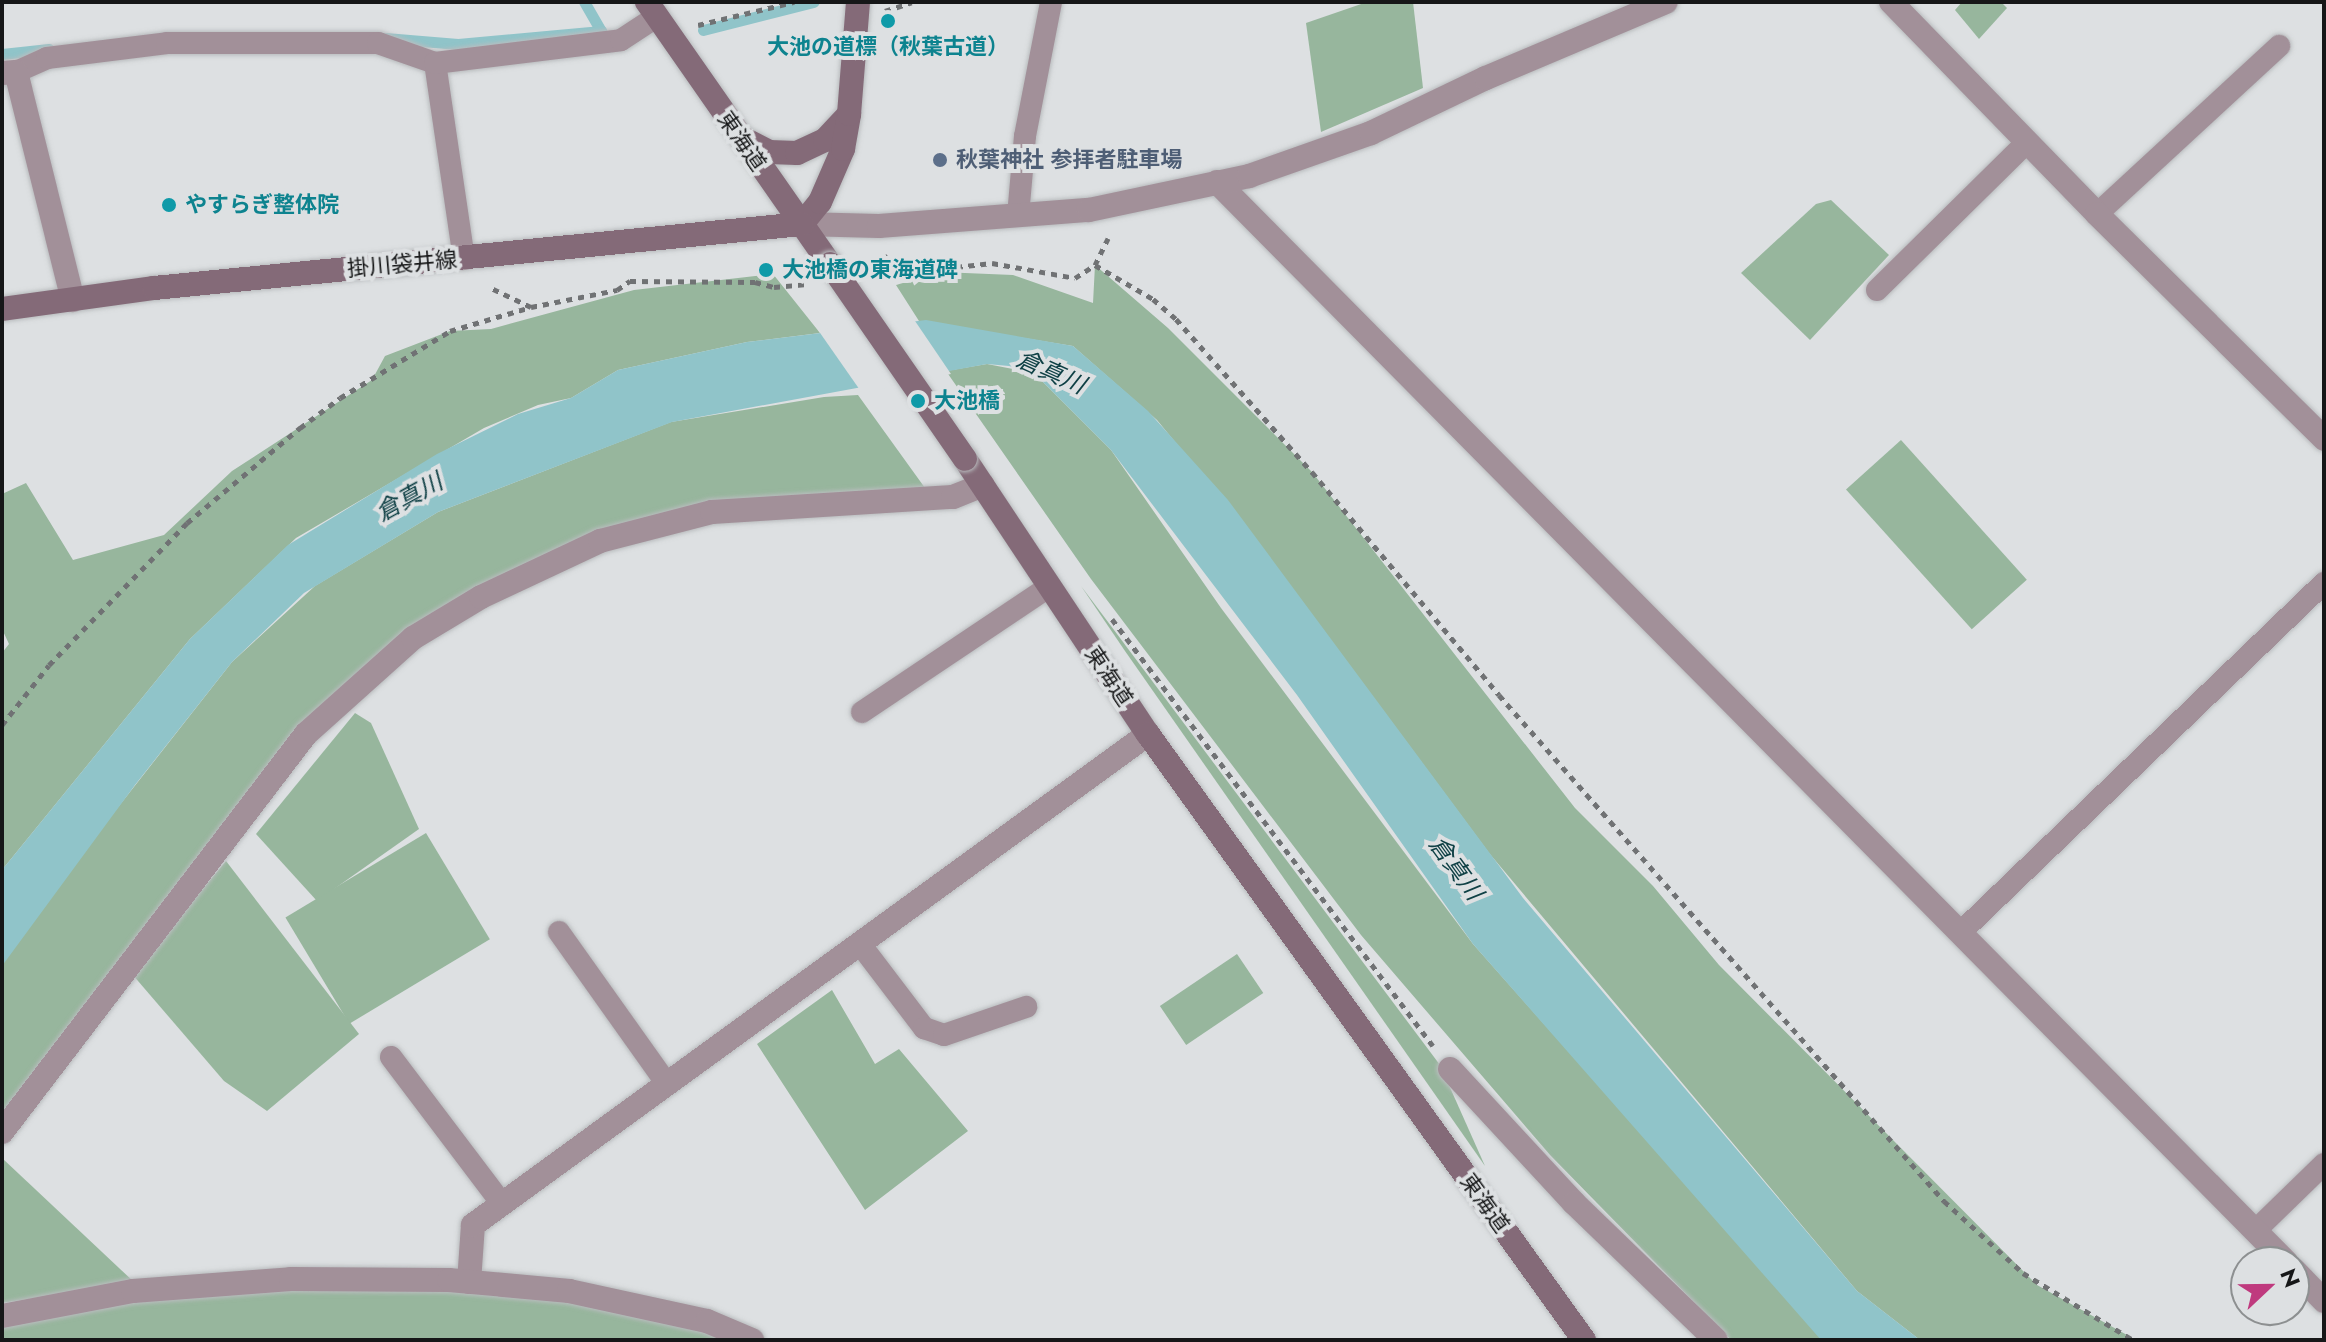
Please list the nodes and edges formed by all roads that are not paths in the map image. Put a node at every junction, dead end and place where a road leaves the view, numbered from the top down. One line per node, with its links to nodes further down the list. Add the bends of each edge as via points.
1 (858, 2): 9 (main road)
2 (1051, 2): 14 (lane, via 1025,136)
3 (1666, 2): 12 (street, via 1371,133)
4 (1891, 2): 11 (street)
5 (651, 9): 7 (lane, via 621,40); 10 (main road, 東海道)
6 (2279, 46): 13 (lane)
7 (435, 63): 8 (lane, via 378,43 167,43 47,58); 16 (lane)
8 (9, 72): 18 (street)
9 (849, 114): 10 (main road, via 825,140 797,153 756,149); 15 (main road, via 833,178)
10 (737, 134): 15 (main road, 東海道)
11 (2027, 142): 13 (street); 17 (lane)
12 (1217, 182): 14 (street, via 1089,210); 27 (street)
13 (2097, 214): 20 (street)
14 (1018, 216): 15 (street, via 879,226)
15 (802, 224): 16 (main road, 掛川袋井線); 21 (main road, 東海道, bridge, via 825,273)
16 (464, 259): 18 (main road, 掛川袋井線)
17 (1877, 290)
18 (73, 300): 19 (main road, 掛川袋井線)
19 (2, 309)
20 (2324, 439)
21 (983, 485): 23 (main road, 東海道); 33 (street, via 953,497 712,512 600,541 481,597 413,638 306,734)
22 (2324, 583): 27 (lane)
23 (1049, 587): 24 (lane); 25 (main road, 東海道)
24 (862, 712)
25 (1148, 734): 28 (street); 43 (main road, 東海道)
26 (559, 932): 32 (lane)
27 (1960, 933): 36 (street)
28 (860, 944): 29 (lane, via 924,1028 944,1035); 32 (street)
29 (1026, 1007)
30 (391, 1057): 35 (lane)
31 (1450, 1069): 44 (street, via 1574,1203)
32 (667, 1084): 35 (street)
33 (2, 1132)
34 (2324, 1164): 36 (lane)
35 (502, 1204): 38 (street, via 473,1225)
36 (2255, 1231): 37 (street)
37 (2270, 1246)
38 (469, 1282): 41 (street, via 291,1279 133,1291); 42 (street, via 569,1291 707,1321)
39 (2310, 1287): 40 (street)
40 (2324, 1301)
41 (2, 1316)
42 (752, 1340)
43 (1584, 1340)
44 (1716, 1340)

